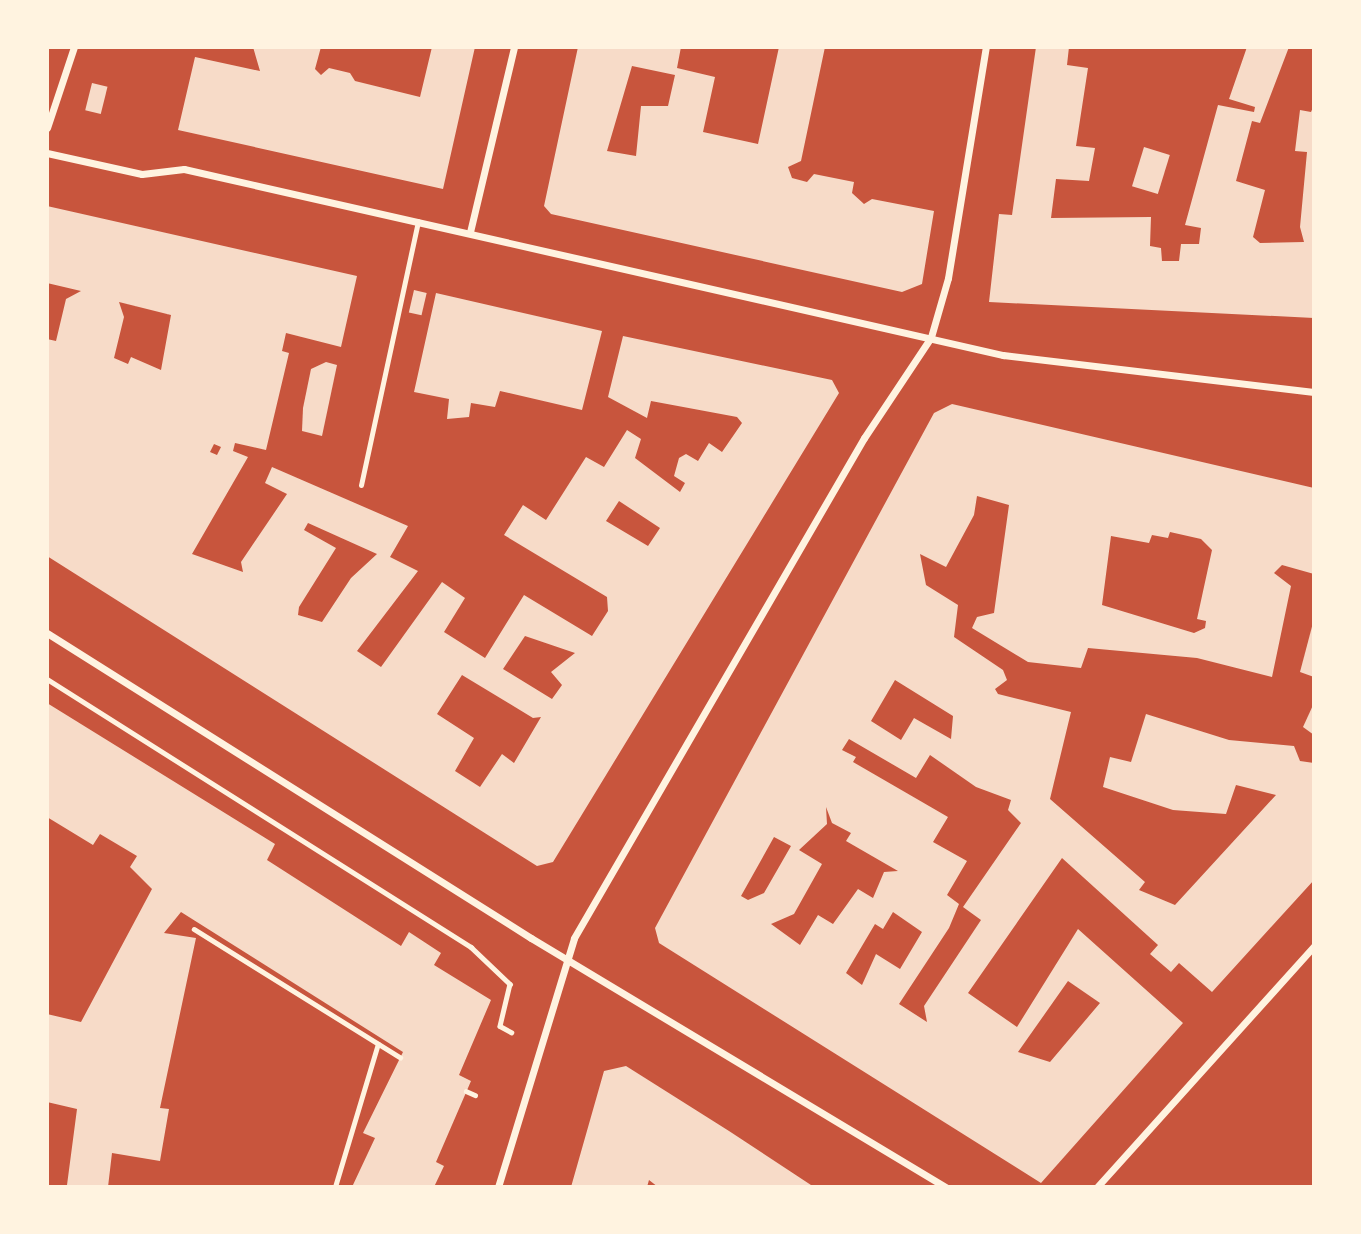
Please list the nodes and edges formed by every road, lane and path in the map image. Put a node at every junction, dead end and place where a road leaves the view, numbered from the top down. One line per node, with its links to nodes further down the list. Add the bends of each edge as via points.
1 (74, 47): 4 (street)
2 (514, 47): 7 (street)
3 (986, 47): 8 (street, via 948,278)
4 (47, 128)
5 (47, 153): 6 (street, via 142,174 184,169)
6 (418, 221): 7 (street); 10 (lane)
7 (470, 232): 8 (street)
8 (931, 337): 9 (street, via 1003,355); 15 (street, via 864,438)
9 (1314, 392)
10 (361, 485)
11 (47, 633): 15 (street)
12 (47, 679): 16 (path, via 471,947 510,984 500,1026)
13 (194, 929): 17 (path)
14 (1314, 946): 24 (street)
15 (566, 959): 22 (street); 23 (street)
16 (511, 1031)
17 (378, 1044): 18 (path); 21 (path)
18 (400, 1057)
19 (466, 1091): 20 (path)
20 (475, 1095)
21 (335, 1187)
22 (498, 1187)
23 (946, 1187)
24 (1097, 1187)

